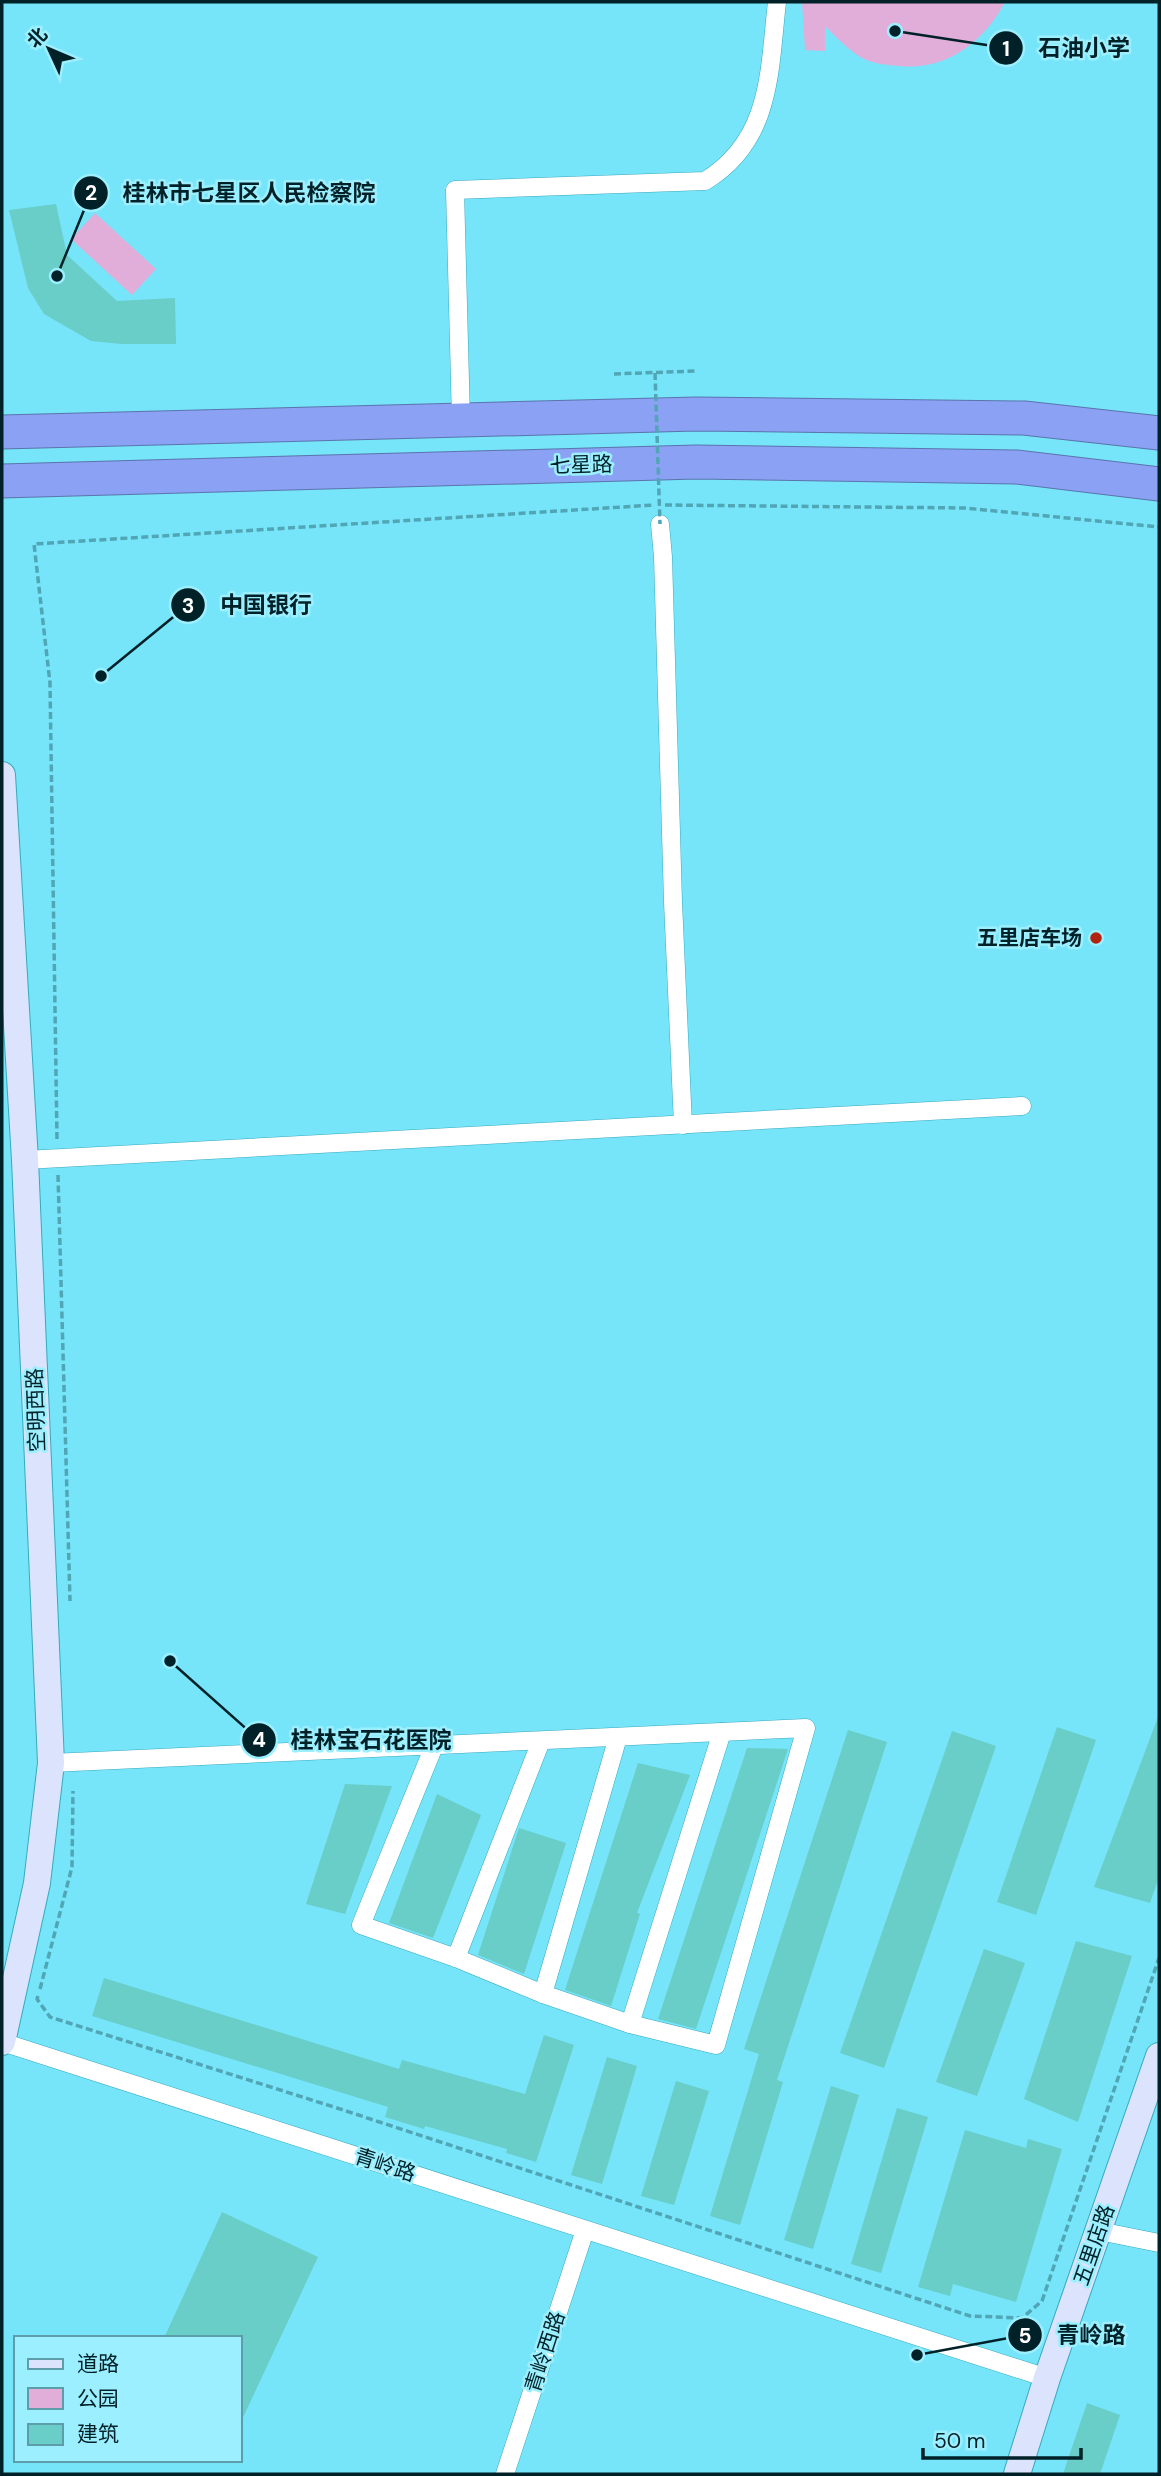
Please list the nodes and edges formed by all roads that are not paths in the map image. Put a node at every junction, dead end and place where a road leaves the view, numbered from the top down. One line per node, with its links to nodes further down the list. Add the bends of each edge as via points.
1 (777, 2): 2 (street, via 762,112 739,152 705,181 455,190)
2 (461, 420): 3 (highway); 4 (highway, via 696,414 1024,418)
3 (2, 432)
4 (1159, 433)
5 (2, 481): 6 (highway, 七星路, via 696,462 1016,467)
6 (1159, 484)
7 (660, 524): 10 (street)
8 (2, 775): 11 (main road, 空明西路)
9 (1022, 1106): 10 (street)
10 (683, 1125): 11 (street)
11 (25, 1160): 16 (main road, 空明西路)
12 (722, 1732): 13 (street); 19 (street); 19 (street, via 806,1728 716,2045)
13 (618, 1737): 14 (street); 18 (street)
14 (541, 1741): 15 (street); 17 (street)
15 (434, 1746): 16 (street); 17 (street, via 361,1925)
16 (62, 1762): 20 (main road, 空明西路)
17 (456, 1958): 18 (street)
18 (543, 1994): 19 (street)
19 (630, 2024)
20 (2, 2042): 22 (street, 青岭路)
21 (1159, 2056): 23 (main road, 五里店路)
22 (584, 2230): 25 (street, 青岭路); 26 (street, 青岭西路)
23 (1099, 2231): 24 (street); 25 (main road, 五里店路)
24 (1159, 2243)
25 (1047, 2378): 27 (main road, 五里店路)
26 (505, 2474)
27 (1017, 2474)

